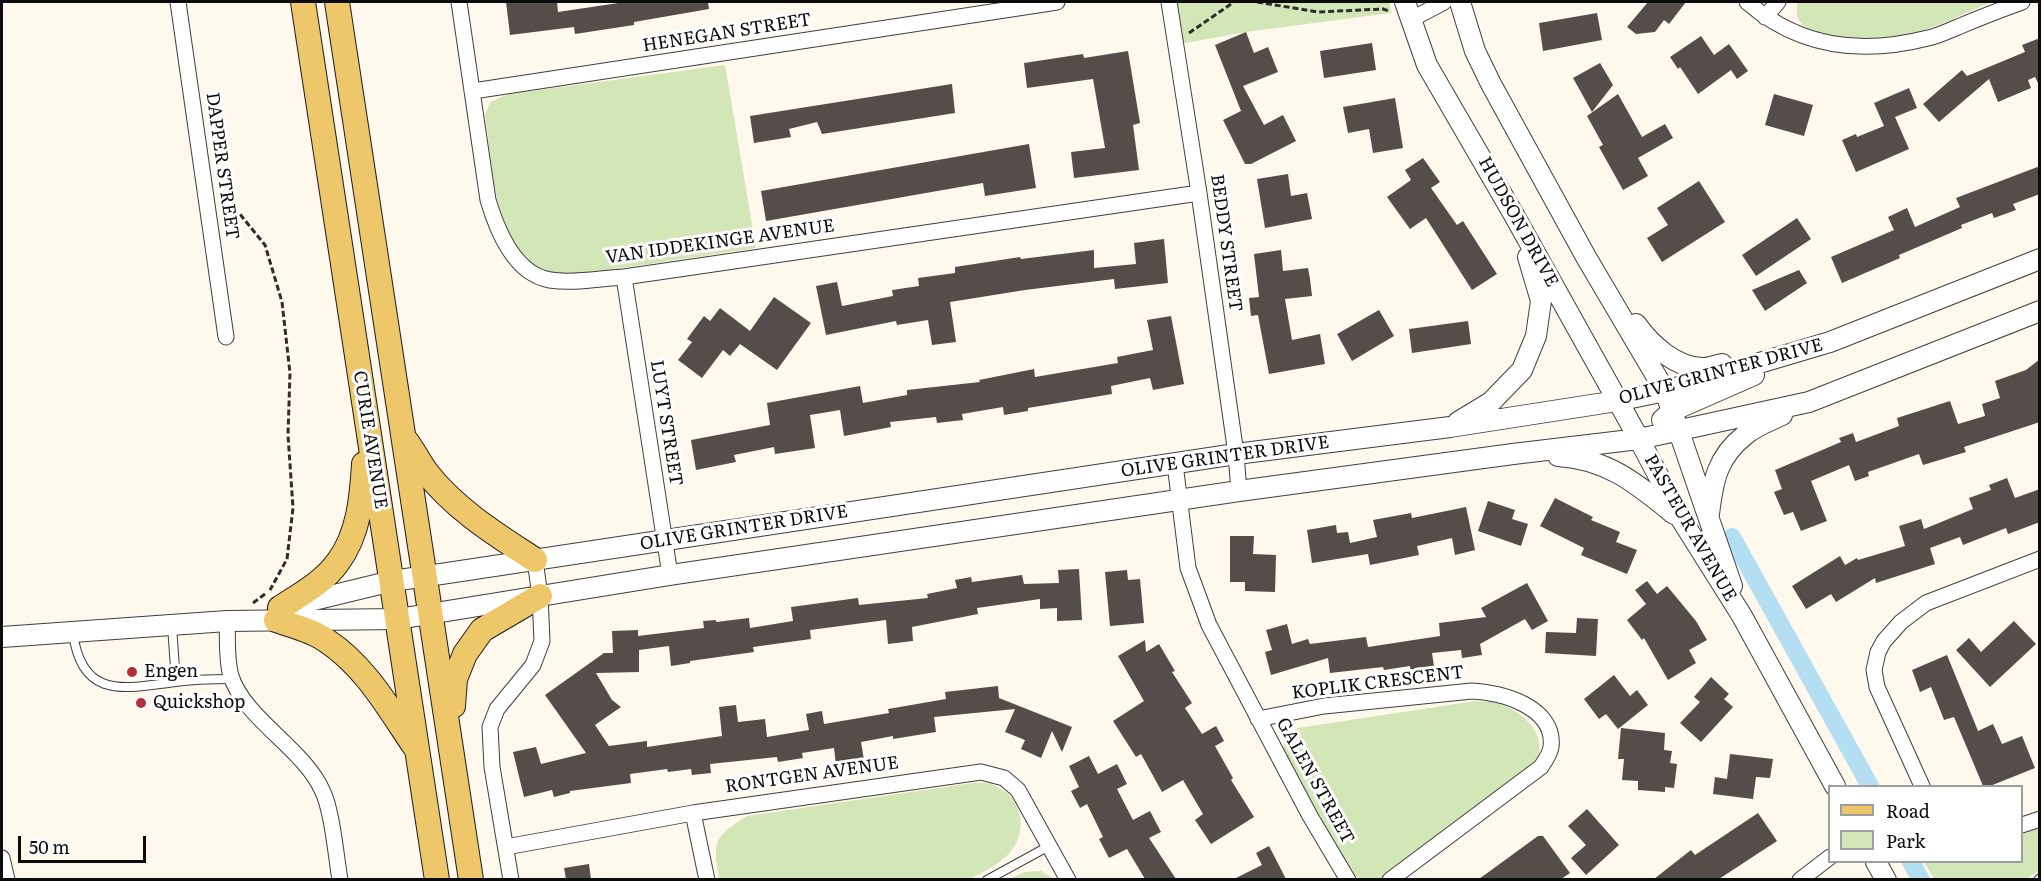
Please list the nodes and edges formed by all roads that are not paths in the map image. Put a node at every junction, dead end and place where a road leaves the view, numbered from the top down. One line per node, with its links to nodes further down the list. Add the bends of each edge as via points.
1 (178, 2): 21 (street, DAPPER STREET)
2 (303, 2): 27 (main road, CURIE AVENUE)
3 (337, 2): 30 (main road, CURIE AVENUE)
4 (459, 2): 14 (street, VAN IDDEKINGE AVENUE)
5 (1057, 2): 14 (street, HENEGAN STREET)
6 (1169, 2): 15 (street, BEDDY STREET)
7 (1444, 2): 12 (street)
8 (1460, 2): 17 (street, via 1475,51)
9 (1747, 2): 13 (street)
10 (1778, 2): 13 (street)
11 (2022, 2): 13 (street, via 1929,38 1879,47 1834,46 1797,34)
12 (1408, 11): 16 (street, HUDSON DRIVE, via 1427,65)
13 (1765, 17)
14 (473, 92): 19 (street, VAN IDDEKINGE AVENUE, via 488,200 494,222 517,260 527,270 549,280)
15 (1199, 193): 19 (street, VAN IDDEKINGE AVENUE); 32 (street, BEDDY STREET)
16 (1514, 215): 24 (street, HUDSON DRIVE); 28 (street, via 1541,301 1536,336 1522,370 1491,402)
17 (1586, 257): 22 (street, via 1643,334 1676,361 1703,368); 23 (street)
18 (2040, 259): 22 (street, OLIVE GRINTER DRIVE)
19 (624, 277): 39 (street, LUYT STREET)
20 (2040, 311): 25 (street, OLIVE GRINTER DRIVE)
21 (226, 337)
22 (1830, 342): 23 (street, OLIVE GRINTER DRIVE); 26 (street)
23 (1665, 391): 24 (street, OLIVE GRINTER DRIVE); 26 (street)
24 (1617, 401): 28 (street, OLIVE GRINTER DRIVE); 31 (street, HUDSON DRIVE)
25 (1809, 402): 29 (street, OLIVE GRINTER DRIVE); 38 (street, via 1745,434 1723,458 1712,483)
26 (1672, 411): 29 (street); 31 (street)
27 (368, 423): 44 (main road, CURIE AVENUE); 46 (main road, via 360,503 349,541 338,563)
28 (1450, 427): 32 (street, OLIVE GRINTER DRIVE)
29 (1678, 431): 31 (street, OLIVE GRINTER DRIVE); 38 (street, PASTEUR AVENUE)
30 (402, 435): 41 (main road, via 428,474 460,506); 43 (main road, CURIE AVENUE)
31 (1639, 439): 33 (street, OLIVE GRINTER DRIVE); 37 (street, PASTEUR AVENUE)
32 (1236, 454): 34 (street, OLIVE GRINTER DRIVE); 35 (street, BEDDY STREET)
33 (1513, 454): 35 (street, OLIVE GRINTER DRIVE); 37 (street, via 1576,457 1597,463 1635,482)
34 (1175, 464): 36 (street, GALEN STREET); 39 (street, OLIVE GRINTER DRIVE)
35 (1239, 491): 36 (street, OLIVE GRINTER DRIVE)
36 (1179, 500): 42 (street, OLIVE GRINTER DRIVE); 56 (street, GALEN STREET, via 1188,568 1197,593 1209,625)
37 (1681, 519): 48 (street, PASTEUR AVENUE)
38 (1709, 519): 48 (street, PASTEUR AVENUE)
39 (664, 539): 41 (street, OLIVE GRINTER DRIVE); 42 (street, LUYT STREET)
40 (2040, 559): 60 (street, via 1926,603 1884,641 1874,670 1877,687)
41 (535, 560): 43 (street, OLIVE GRINTER DRIVE); 45 (street)
42 (670, 575): 45 (street, OLIVE GRINTER DRIVE)
43 (424, 576): 44 (street, OLIVE GRINTER DRIVE); 47 (main road, CURIE AVENUE)
44 (392, 581): 46 (street, OLIVE GRINTER DRIVE); 49 (main road, CURIE AVENUE)
45 (540, 596): 47 (street, OLIVE GRINTER DRIVE); 57 (main road, via 482,630 465,654 455,679); 65 (street, via 542,641 533,665 497,710 490,727 492,767)
46 (278, 614): 49 (street, OLIVE GRINTER DRIVE); 50 (street); 58 (main road, via 326,640 361,669)
47 (430, 614): 49 (street, OLIVE GRINTER DRIVE); 57 (main road, CURIE AVENUE)
48 (1742, 616): 59 (street, PASTEUR AVENUE)
49 (398, 619): 58 (main road, CURIE AVENUE)
50 (227, 621): 51 (street); 54 (street)
51 (172, 626): 52 (street); 55 (lane)
52 (73, 632): 53 (street); 55 (lane, via 88,672 111,687)
53 (2, 637)
54 (232, 679): 55 (lane); 70 (street, via 249,705 313,774 323,791)
55 (176, 682)
56 (1258, 719): 77 (street, GALEN STREET); 78 (street, KOPLIK CRESCENT, via 1324,706 1472,691 1518,701 1540,717 1547,727 1551,747 1541,768)
57 (451, 742): 72 (main road, CURIE AVENUE)
58 (418, 751): 71 (main road, CURIE AVENUE)
59 (1834, 785)
60 (1922, 785)
61 (693, 813): 64 (street, RONTGEN AVENUE, via 981,772 1004,778 1018,790); 65 (street, RONTGEN AVENUE); 74 (street)
62 (2040, 819): 63 (street)
63 (2023, 825)
64 (1049, 846): 75 (lane); 76 (street, RONTGEN AVENUE)
65 (506, 847): 73 (street)
66 (2, 858): 69 (street)
67 (1828, 858): 79 (street)
68 (1877, 863): 80 (street)
69 (7, 879)
70 (340, 879)
71 (437, 879)
72 (471, 879)
73 (511, 879)
74 (707, 879)
75 (987, 879)
76 (1068, 879)
77 (1348, 879)
78 (1390, 879)
79 (1800, 879)
80 (1886, 879)

